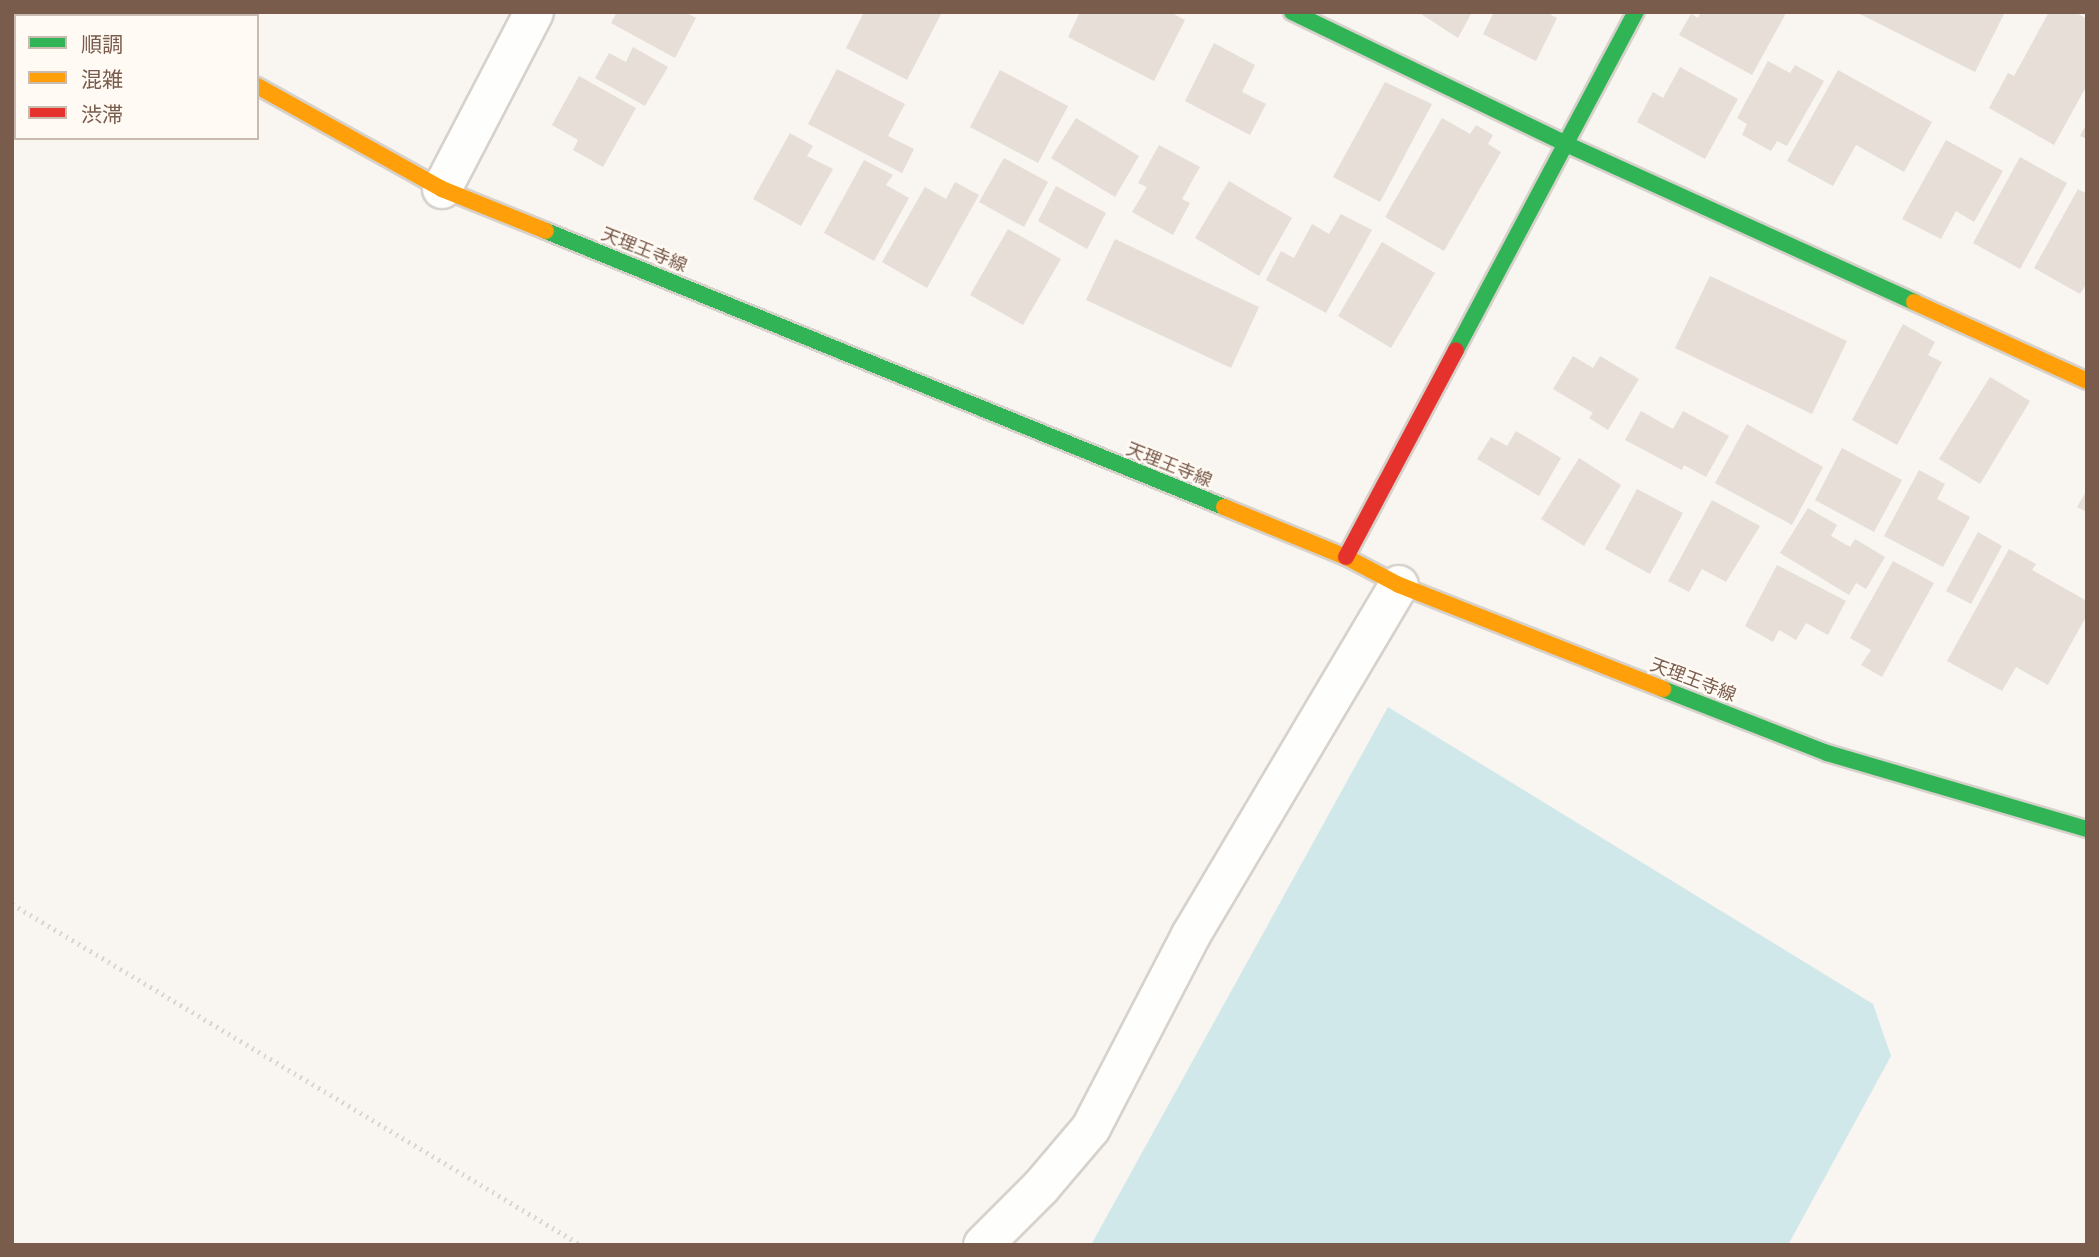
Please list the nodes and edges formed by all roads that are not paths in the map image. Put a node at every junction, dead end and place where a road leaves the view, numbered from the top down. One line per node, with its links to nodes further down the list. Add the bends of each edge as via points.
1 (534, 12): 6 (street)
2 (1292, 12): 5 (main road)
3 (1636, 12): 5 (main road)
4 (259, 87): 6 (main road, 天理王寺線)
5 (1566, 144): 7 (main road); 8 (main road)
6 (442, 189): 8 (main road, 天理王寺線)
7 (2087, 381)
8 (1346, 557): 9 (main road, 天理王寺線)
9 (1399, 585): 10 (main road, 天理王寺線, via 1827,753); 11 (street, via 1191,935 1091,1128)
10 (2087, 830)
11 (983, 1245)

